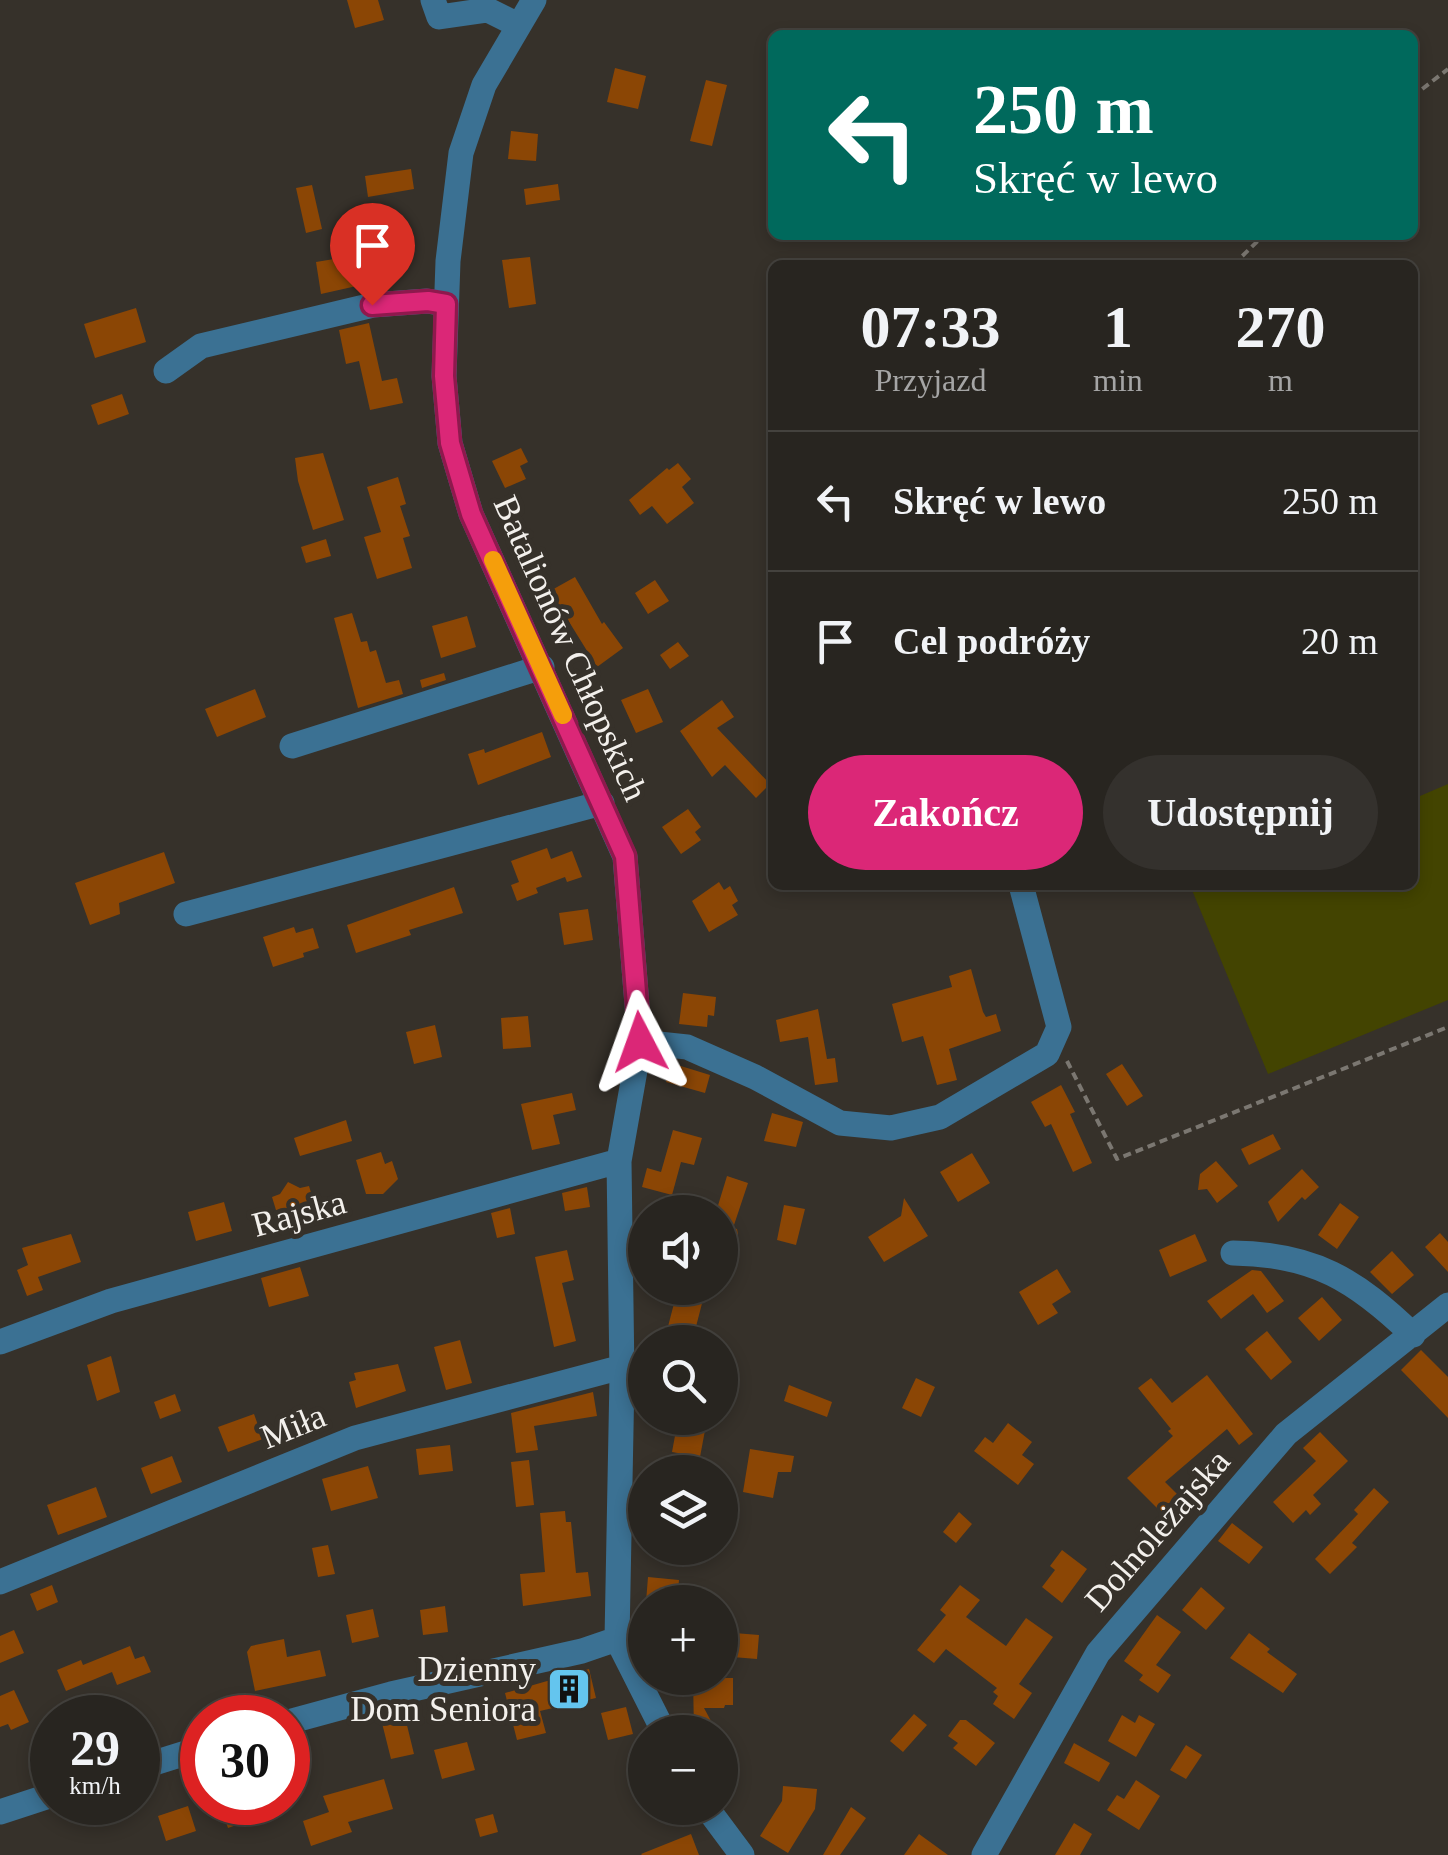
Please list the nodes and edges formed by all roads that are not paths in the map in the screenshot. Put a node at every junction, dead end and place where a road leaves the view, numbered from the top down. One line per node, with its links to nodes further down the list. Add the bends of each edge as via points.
1 (433, 0): 3 (street, via 439,17 488,10)
2 (534, 0): 3 (street, Batalionów Chłopskich)
3 (518, 25): 4 (street, Batalionów Chłopskich, via 484,85 461,153)
4 (446, 304): 5 (street, via 372,305 201,346); 6 (street, Batalionów Chłopskich, via 450,443 471,514)
5 (166, 371)
6 (542, 667): 7 (street); 8 (street, Batalionów Chłopskich)
7 (292, 746)
8 (602, 803): 10 (street); 11 (street, Batalionów Chłopskich, via 625,856)
9 (1023, 890): 11 (street, via 1056,1039 1047,1054 940,1116 891,1128 840,1124 687,1048)
10 (186, 914)
11 (640, 1042): 12 (street, Batalionów Chłopskich)
12 (619, 1161): 16 (street, Rajska, via 112,1301); 17 (street, Batalionów Chłopskich)
13 (1234, 1253): 15 (street, via 1305,1262 1356,1286)
14 (1448, 1305): 15 (street, Dolnoleżajska)
15 (1413, 1335): 26 (street, Dolnoleżajska, via 1286,1434 1098,1653)
16 (0, 1342)
17 (622, 1367): 18 (street, Miła, via 355,1438); 19 (street, Batalionów Chłopskich)
18 (0, 1582)
19 (617, 1639): 20 (street); 21 (street)
20 (655, 1715)
21 (310, 1716)
22 (30, 1802): 23 (street)
23 (0, 1812)
24 (720, 1825): 25 (street)
25 (742, 1855)
26 (984, 1855)

